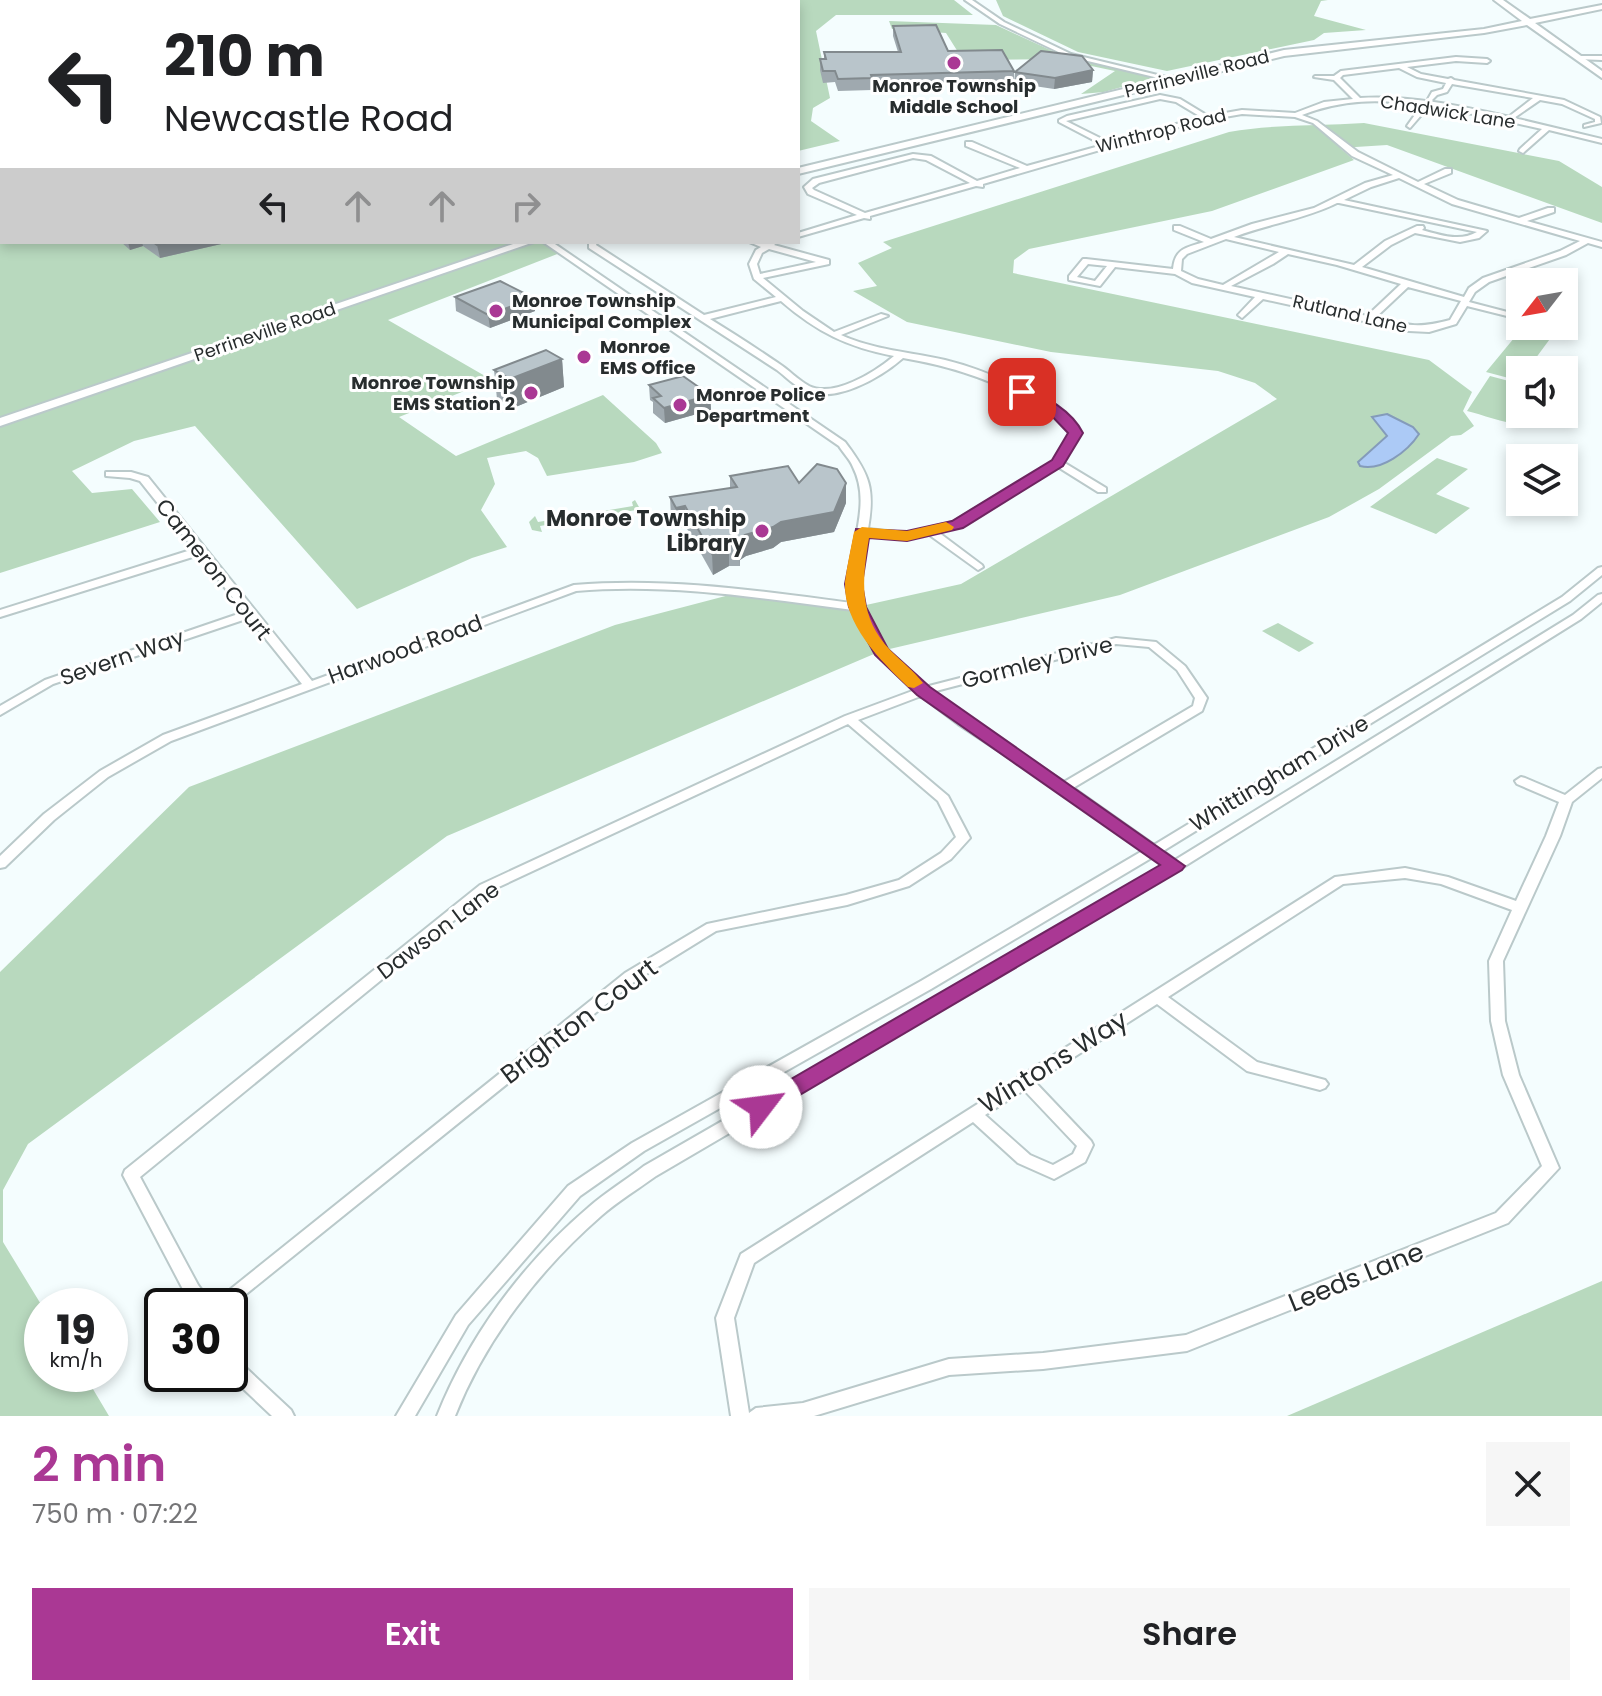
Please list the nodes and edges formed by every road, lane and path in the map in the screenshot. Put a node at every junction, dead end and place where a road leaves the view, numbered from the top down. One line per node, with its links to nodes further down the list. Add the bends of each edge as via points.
1 (968, 0): 16 (street, via 1069,55)
2 (1498, 0): 4 (street)
3 (1602, 7): 5 (street, Perrineville Road)
4 (1508, 8): 5 (street); 6 (street)
5 (1566, 15): 6 (street, Perrineville Road)
6 (1529, 23): 7 (street, Perrineville Road); 8 (street)
7 (1494, 29): 8 (street); 16 (street, Perrineville Road, via 1284,53)
8 (1551, 38): 9 (street)
9 (1578, 58): 10 (street); 13 (street)
10 (1602, 58)
11 (1487, 61): 12 (street)
12 (1398, 65): 15 (street, via 1349,70); 17 (street, via 1419,76)
13 (1602, 75)
14 (1317, 77): 15 (street)
15 (1336, 78): 19 (street)
16 (1171, 79): 32 (street, Perrineville Road)
17 (1451, 80): 18 (street); 20 (street)
18 (1539, 97): 22 (street); 25 (street, via 1598,118 1598,123)
19 (1357, 99): 20 (street, Chadwick Lane); 21 (street, Chadwick Lane)
20 (1429, 102): 24 (street); 26 (street, Chadwick Lane)
21 (1296, 115): 23 (street, Winthrop Road, via 1261,111); 34 (street, Winthrop Road)
22 (1513, 116)
23 (1207, 118): 29 (street, Winthrop Road); 29 (street, via 1178,100 1160,97 1061,121)
24 (1410, 126)
25 (1586, 126)
26 (1546, 129): 27 (street, Chadwick Lane); 30 (street)
27 (1602, 141)
28 (969, 144): 31 (street)
29 (1107, 144): 31 (street, Winthrop Road)
30 (1523, 151)
31 (1027, 169): 35 (street, Winthrop Road)
32 (800, 171)
33 (1448, 171): 36 (street)
34 (1397, 176): 36 (street, Winthrop Road); 37 (street)
35 (980, 185): 39 (street, Winthrop Road); 39 (street, via 913,156 808,187)
36 (1417, 185): 41 (street, Winthrop Road, via 1476,211)
37 (1339, 201): 40 (street); 45 (street)
38 (1551, 210): 41 (street)
39 (867, 217): 44 (street, Winthrop Road)
40 (1427, 217): 43 (street); 43 (street, via 1483,231 1472,240)
41 (1519, 221): 46 (street, Winthrop Road)
42 (1177, 228): 47 (street)
43 (1415, 231): 57 (street, via 1388,243)
44 (800, 234)
45 (1224, 236): 47 (street); 54 (street)
46 (1589, 240): 53 (street, Winthrop Road); 64 (street, Rutland Lane, via 1486,280)
47 (1210, 242): 58 (street, via 1184,252)
48 (500, 244): 55 (street)
49 (523, 244): 55 (street, Perrineville Road)
50 (550, 244): 77 (street, via 842,444 866,476)
51 (592, 244): 68 (street, via 598,253)
52 (770, 244): 59 (street, via 753,264); 59 (street, via 826,264)
53 (1602, 245)
54 (1285, 252): 57 (street); 61 (street)
55 (479, 259): 72 (street, Perrineville Road)
56 (1113, 264): 58 (street, Rutland Lane)
57 (1356, 268): 60 (street)
58 (1177, 272): 61 (street, Rutland Lane)
59 (757, 277): 63 (street)
60 (1405, 285): 64 (street); 69 (street)
61 (1225, 287): 62 (street, Rutland Lane)
62 (1262, 295): 66 (street); 69 (street, Rutland Lane)
63 (783, 298): 68 (street); 70 (street)
64 (1465, 302): 65 (street); 69 (street, Rutland Lane, via 1453,322 1429,329)
65 (1506, 314)
66 (1242, 315)
67 (884, 316): 70 (street)
68 (702, 318): 71 (street, via 813,391 845,387 885,370)
69 (1369, 319)
70 (834, 335): 71 (street)
71 (901, 355): 73 (street, via 988,375 1052,408 1075,433)
72 (0, 422)
73 (1058, 463): 75 (street); 76 (street, via 957,524)
74 (110, 474): 78 (street, Cameron Court, via 144,479)
75 (1102, 490)
76 (931, 531): 77 (street, via 907,536); 79 (street)
77 (862, 532): 82 (street, via 853,584)
78 (199, 551): 83 (street); 84 (street, Cameron Court)
79 (978, 567)
80 (1602, 570): 93 (street, Whittingham Drive, via 1554,606)
81 (1602, 597): 95 (street, Whittingham Drive)
82 (857, 607): 85 (street, Harwood Road, via 659,584 574,588); 86 (street, via 881,651)
83 (0, 614)
84 (249, 614): 85 (street, Cameron Court); 87 (street, Severn Way, via 49,682)
85 (308, 684): 94 (street, Harwood Road, via 167,738 104,774)
86 (923, 691): 88 (street, Dawson Lane); 91 (street); 91 (street, Gormley Drive, via 1116,641 1152,644 1196,688 1198,708)
87 (0, 711)
88 (849, 719): 101 (street, Dawson Lane, via 485,888 131,1175); 102 (street, Brighton Court, via 943,799 963,838 946,856 904,883 712,927 630,977)
89 (1602, 772): 92 (street)
90 (1521, 781): 92 (street)
91 (1064, 788): 93 (street)
92 (1566, 800): 96 (street, Leeds Lane)
93 (1153, 851): 95 (street); 105 (street, Whittingham Drive, via 638,1147 574,1191 462,1320)
94 (0, 864)
95 (1175, 866): 106 (street, Whittingham Drive, via 650,1171 592,1214 518,1292)
96 (1521, 908): 97 (street, Wintons Way, via 1443,880 1405,873 1340,880); 108 (street, Leeds Lane, via 1496,961 1498,1021 1511,1075 1551,1168 1502,1218 1187,1343 949,1367 803,1411)
97 (1158, 997): 98 (street, Wintons Way); 99 (street, via 1252,1067)
98 (1024, 1080): 100 (street, Wintons Way); 100 (street, via 1085,1145 1079,1158 1054,1173 1024,1159)
99 (1320, 1084)
100 (973, 1113): 107 (street, Wintons Way, via 747,1259 725,1318)
101 (191, 1288)
102 (241, 1288)
103 (248, 1381): 104 (street)
104 (285, 1416)
105 (405, 1416)
106 (446, 1416)
107 (740, 1416)
108 (756, 1416)

